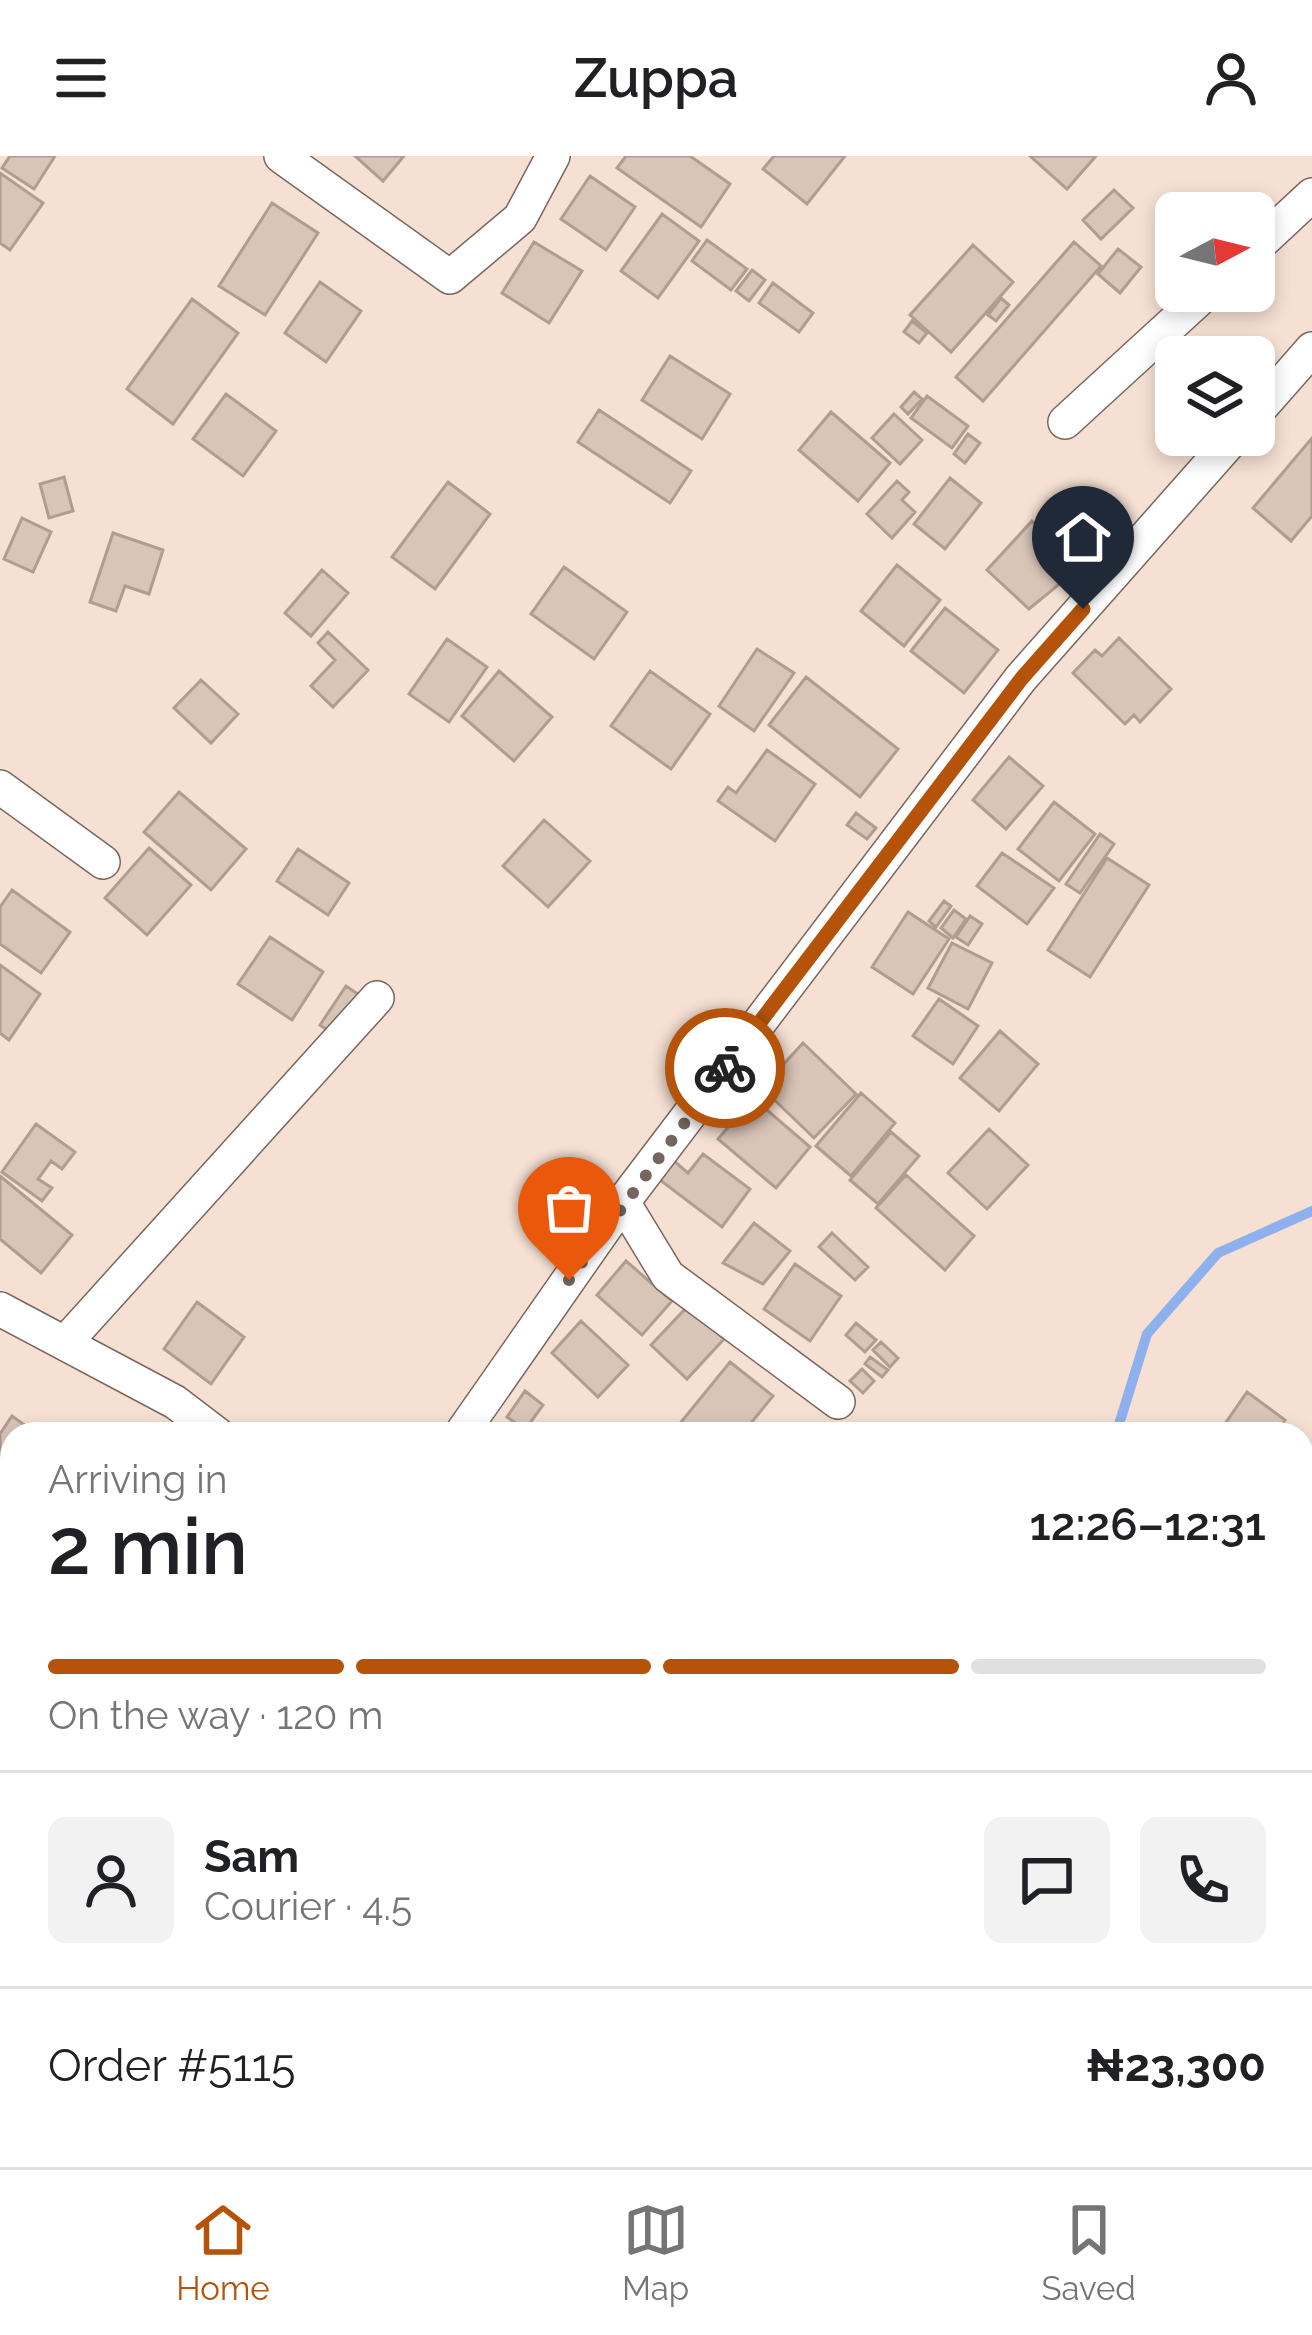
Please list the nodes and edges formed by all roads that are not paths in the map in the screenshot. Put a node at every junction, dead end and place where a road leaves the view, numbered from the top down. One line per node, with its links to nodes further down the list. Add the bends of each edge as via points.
1 (281, 156): 2 (street, via 450,277 520,218)
2 (554, 156)
3 (1312, 196): 4 (street)
4 (1275, 230)
5 (1185, 312): 8 (street)
6 (1312, 349): 7 (street)
7 (1275, 391)
8 (1065, 422)
9 (1218, 456): 13 (street, via 1022,678)
10 (0, 787): 11 (street)
11 (103, 862)
12 (376, 998): 15 (street)
13 (623, 1202): 16 (street, via 668,1276); 18 (street)
14 (0, 1309): 15 (street)
15 (65, 1343): 17 (street)
16 (838, 1402)
17 (202, 1422)
18 (468, 1422)

